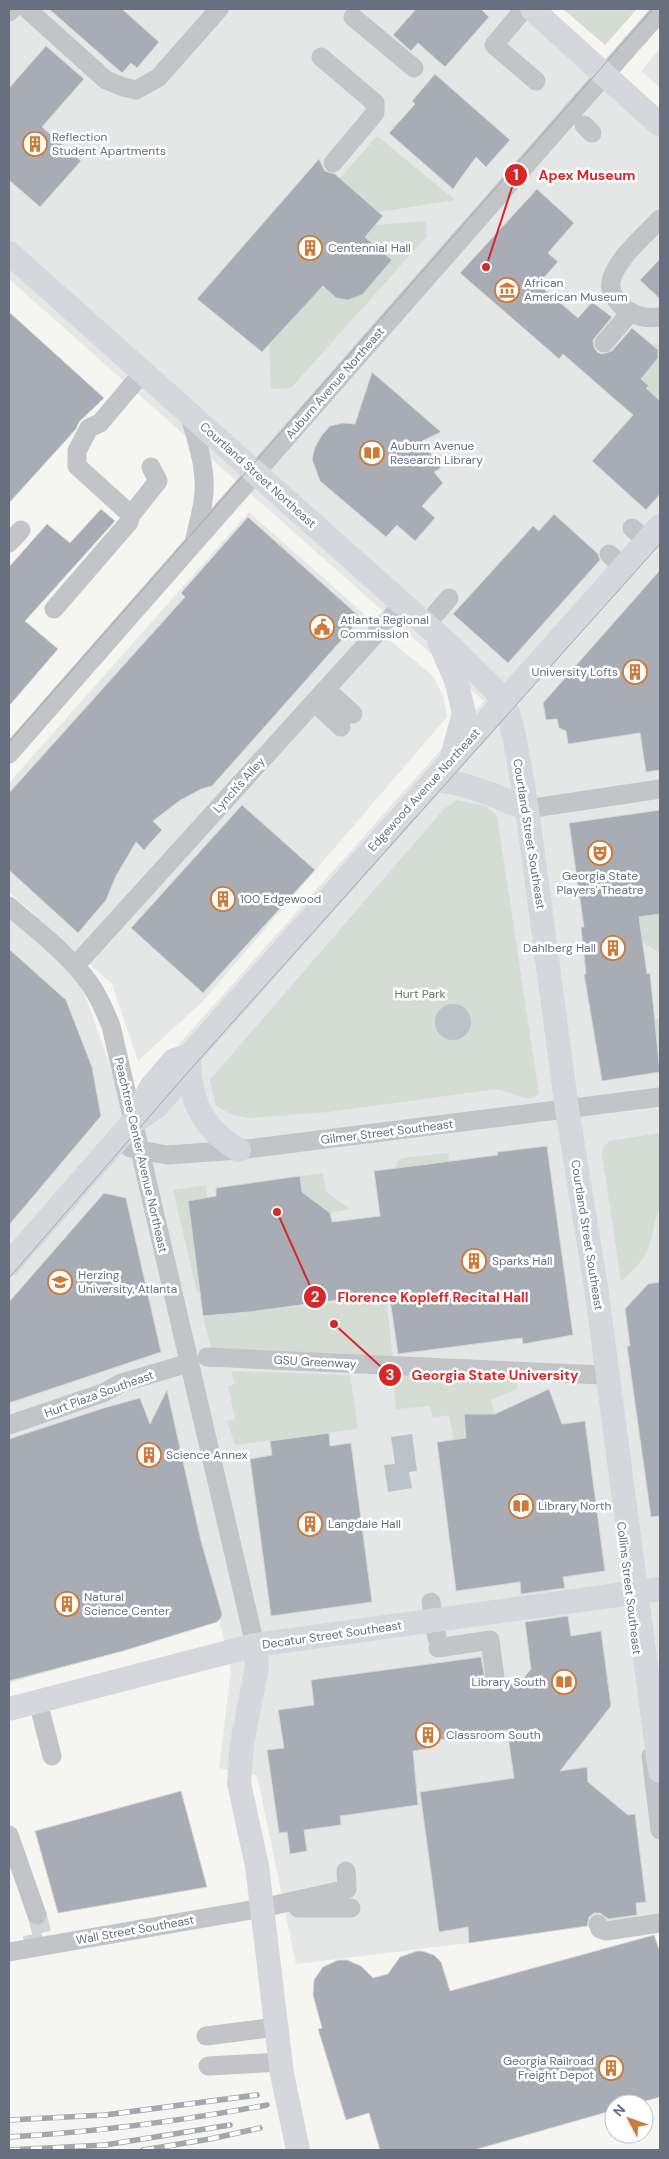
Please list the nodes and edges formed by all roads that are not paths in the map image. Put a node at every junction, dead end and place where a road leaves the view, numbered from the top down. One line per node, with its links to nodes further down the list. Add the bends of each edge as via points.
1 (12, 9): 6 (street)
2 (27, 9): 3 (street, via 106,80 136,90 158,78)
3 (219, 9)
4 (524, 9): 12 (street, via 494,44)
5 (532, 9): 11 (main road)
6 (9, 12)
7 (660, 12): 11 (street, Auburn Avenue Northeast)
8 (353, 17): 10 (street)
9 (321, 57): 14 (street, via 375,103 375,113)
10 (414, 68)
11 (605, 74): 13 (main road); 23 (street, Auburn Avenue Northeast)
12 (536, 81)
13 (660, 125)
14 (332, 162)
15 (660, 219): 17 (street, via 605,278 612,296)
16 (10, 257): 20 (main road, Courtland Street Northeast)
17 (631, 312): 18 (street); 19 (street)
18 (660, 318)
19 (604, 342)
20 (143, 372): 21 (main road, Courtland Street Northeast); 24 (street, via 100,424 89,428 78,451 77,466)
21 (189, 413): 23 (main road, Courtland Street Northeast); 26 (street, via 204,477 204,499)
22 (151, 468): 24 (street, via 158,481)
23 (256, 473): 26 (street, Auburn Avenue Northeast); 28 (main road, Courtland Street Northeast)
24 (131, 514): 29 (street, via 129,522)
25 (646, 532): 32 (main road, Edgewood Avenue Northeast, via 616,560)
26 (194, 544): 34 (street, Auburn Avenue Northeast)
27 (449, 598): 30 (street)
28 (403, 604): 30 (main road, Courtland Street Northeast); 31 (street, Lynch's Alley)
29 (54, 609)
30 (431, 629): 32 (main road, Courtland Street Northeast, via 489,683); 35 (main road, via 456,680 464,713)
31 (320, 696): 33 (street); 40 (street, Lynch's Alley)
32 (502, 702): 35 (main road, Edgewood Avenue Northeast); 38 (main road, Courtland Street Southeast, via 509,715)
33 (347, 720)
34 (9, 754)
35 (451, 761): 36 (main road, Edgewood Avenue Northeast)
36 (434, 780): 38 (main road, via 480,790); 41 (main road, Edgewood Avenue Northeast)
37 (660, 789): 38 (street)
38 (527, 809): 43 (main road, Courtland Street Southeast)
39 (9, 906): 40 (street, Peachtree Center Avenue Northeast)
40 (75, 966): 44 (street, Peachtree Center Avenue Northeast, via 102,1002 111,1026)
41 (189, 1056): 44 (main road, Edgewood Avenue Northeast, via 174,1060 151,1086); 46 (main road, via 191,1091 202,1114 214,1131)
42 (660, 1097): 43 (street, Gilmer Street Southeast)
43 (567, 1109): 46 (street, Gilmer Street Southeast); 61 (main road, Courtland Street Southeast, via 596,1287)
44 (132, 1122): 45 (main road, Edgewood Avenue Northeast); 47 (street, Peachtree Center Avenue Northeast)
45 (114, 1143): 47 (street, Gilmer Street Southeast); 48 (main road, Edgewood Avenue Northeast)
46 (239, 1150): 47 (street, Gilmer Street Southeast, via 167,1155)
47 (140, 1151): 50 (street, Peachtree Center Avenue Northeast)
48 (9, 1264)
49 (595, 1316): 51 (street, Collins Street Southeast)
50 (198, 1360): 51 (street, GSU Greenway); 52 (street, Hurt Plaza Southeast, via 121,1383 103,1393); 56 (street, Peachtree Center Avenue Northeast)
51 (602, 1375): 54 (street, Collins Street Southeast)
52 (9, 1425)
53 (660, 1589): 54 (main road, Decatur Street Southeast)
54 (630, 1594): 56 (main road, Decatur Street Southeast); 62 (street, Collins Street Southeast)
55 (431, 1602): 57 (street, via 438,1648 490,1640)
56 (255, 1645): 58 (main road, Decatur Street Southeast); 65 (main road, via 256,1667 242,1743 239,1783 257,1866)
57 (495, 1678)
58 (38, 1702): 59 (main road, Decatur Street Southeast); 60 (street)
59 (9, 1709)
60 (52, 1756)
61 (660, 1770)
62 (660, 1830)
63 (9, 1835): 67 (street)
64 (347, 1880): 65 (street)
65 (262, 1908): 66 (street); 70 (street, Wall Street Southeast); 71 (main road)
66 (351, 1908)
67 (37, 1915)
68 (660, 1923): 69 (street, via 606,1931)
69 (598, 1924)
70 (9, 1952)
71 (276, 2027): 72 (street); 74 (main road)
72 (206, 2036)
73 (208, 2066): 74 (street)
74 (282, 2068): 75 (main road)
75 (297, 2147)

